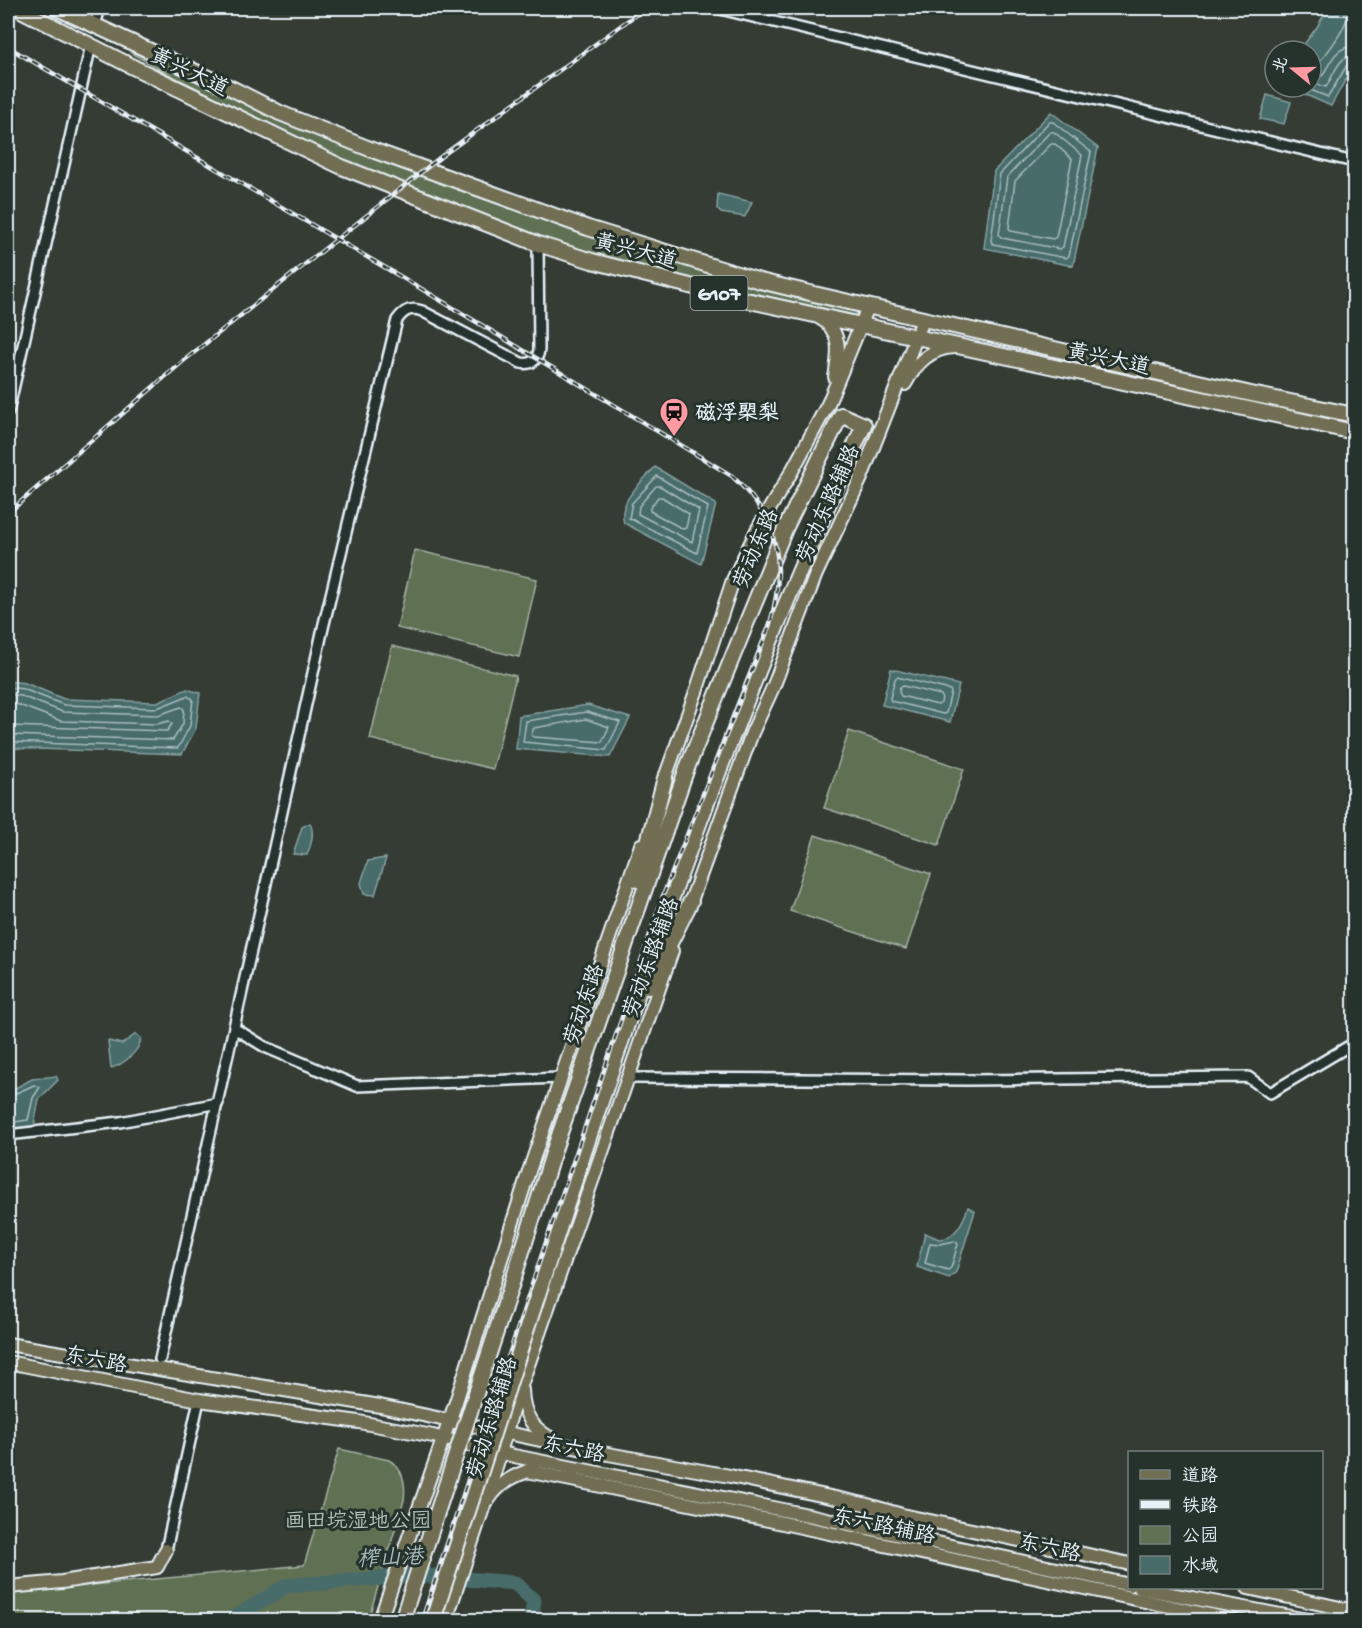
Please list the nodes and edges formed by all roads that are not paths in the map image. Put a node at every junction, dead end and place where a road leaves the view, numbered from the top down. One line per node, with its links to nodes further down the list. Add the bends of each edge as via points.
1 (16, 8): 6 (highway, 黄兴大道 / G107)
2 (57, 8): 5 (highway, 黄兴大道 / G107)
3 (100, 8): 5 (street)
4 (716, 8): 7 (street)
5 (95, 25): 9 (highway, 黄兴大道 / G107, via 280,113 375,151 655,250)
6 (91, 45): 8 (highway, 黄兴大道 / G107, via 342,167); 16 (street)
7 (1354, 162)
8 (538, 244): 10 (highway, 黄兴大道 / G107); 23 (street, via 539,350 534,361 521,363 422,310 405,311 398,320)
9 (868, 307): 11 (highway, 黄兴大道 / G107); 12 (main road)
10 (817, 316): 12 (highway, 黄兴大道 / G107); 15 (main road, via 832,327 838,344)
11 (923, 320): 13 (main road, 劳动东路辅路); 17 (highway, 黄兴大道 / G107)
12 (861, 326): 13 (highway, 黄兴大道 / G107); 15 (main road)
13 (917, 337): 14 (highway, 黄兴大道 / G107); 19 (main road, 劳动东路辅路)
14 (960, 347): 18 (highway, 黄兴大道 / G107); 19 (main road, via 938,349 920,362)
15 (828, 404): 20 (main road, via 733,579)
16 (8, 412)
17 (1354, 415)
18 (1354, 432)
19 (871, 453): 21 (main road, 劳动东路辅路, via 816,574 752,733)
20 (665, 778): 22 (highway); 25 (main road)
21 (691, 902): 26 (main road, 劳动东路辅路); 27 (highway, via 651,980)
22 (602, 1013): 27 (highway, 劳动东路, via 710,709 785,529 841,415 864,425 797,575 713,786); 54 (highway, 劳动东路, bridge)
23 (234, 1028): 25 (street, via 265,1047 357,1086); 28 (street)
24 (1354, 1043): 26 (street, via 1270,1093 1248,1077)
25 (560, 1078): 35 (main road)
26 (628, 1078): 33 (main road, 劳动东路辅路)
27 (601, 1097): 55 (highway, bridge)
28 (218, 1103): 29 (street, via 120,1122); 31 (street)
29 (8, 1135)
30 (8, 1344): 35 (main road, 东六路)
31 (160, 1359)
32 (8, 1362): 34 (main road, 东六路)
33 (524, 1377): 36 (main road, 劳动东路辅路); 38 (main road, via 527,1417 547,1437)
34 (199, 1400): 37 (main road, 东六路); 43 (street)
35 (450, 1420): 36 (main road, 东六路); 37 (main road)
36 (506, 1433): 38 (main road, 东六路); 39 (main road, 劳动东路辅路)
37 (443, 1438): 39 (main road, 东六路); 53 (main road)
38 (566, 1446): 45 (main road, 东六路, via 741,1478)
39 (500, 1452): 40 (main road, 东六路); 42 (main road, 劳动东路辅路)
40 (561, 1465): 41 (main road); 44 (main road, 东六路)
41 (527, 1472): 42 (main road, via 501,1485); 46 (main road, 东六路辅路)
42 (482, 1513): 56 (main road, 劳动东路辅路)
43 (166, 1550): 47 (main road, via 152,1562); 49 (main road, via 157,1567)
44 (987, 1553): 46 (main road); 48 (main road, 东六路)
45 (1128, 1564)
46 (1006, 1572): 57 (main road, 东六路辅路)
47 (8, 1580)
48 (1128, 1585)
49 (8, 1587)
50 (1149, 1589): 58 (main road)
51 (1257, 1589): 52 (main road)
52 (1354, 1611)
53 (380, 1620)
54 (402, 1620)
55 (434, 1620)
56 (446, 1620)
57 (1233, 1620)
58 (1307, 1620)

